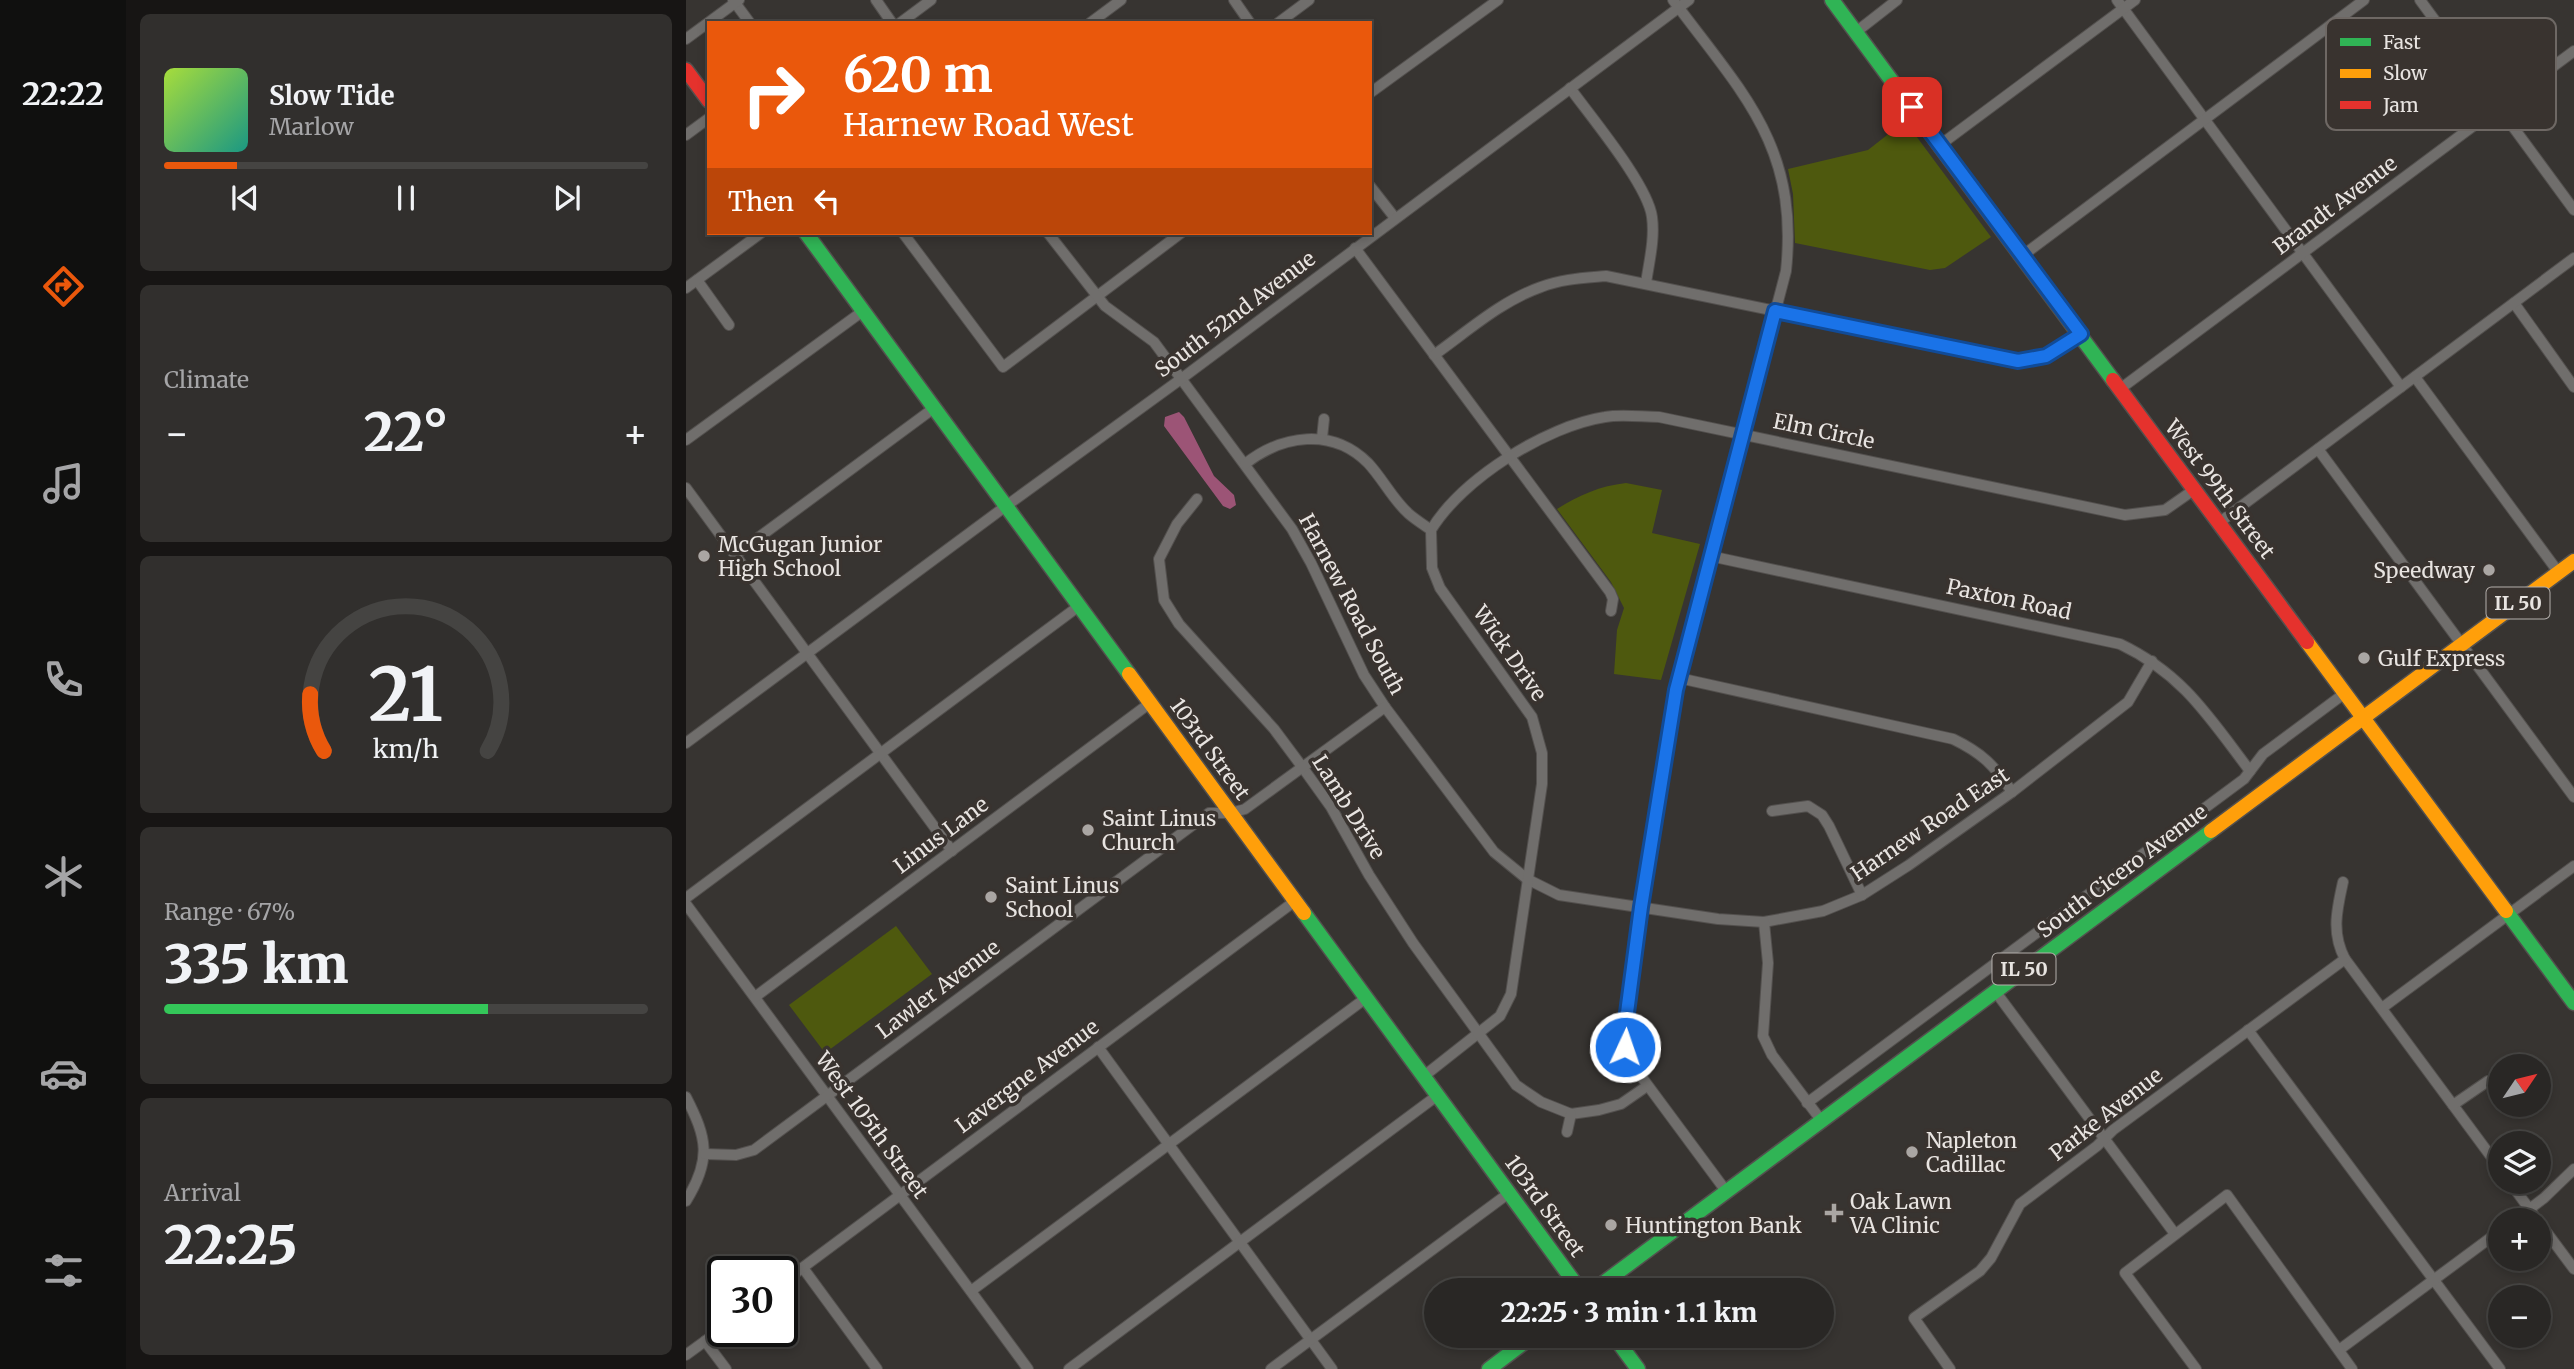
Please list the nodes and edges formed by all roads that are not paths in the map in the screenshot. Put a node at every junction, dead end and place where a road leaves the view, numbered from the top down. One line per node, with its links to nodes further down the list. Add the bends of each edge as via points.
1 (876, 0): 20 (street)
2 (931, 0): 21 (street)
3 (1121, 0): 22 (street)
4 (1234, 0): 23 (street)
5 (1309, 0): 24 (street)
6 (1498, 0): 33 (street)
7 (1689, 0): 14 (street, South 52nd Avenue)
8 (1832, 0): 27 (main road, West 99th Street)
9 (1898, 0): 27 (street)
10 (2135, 0): 15 (street)
11 (2364, 0): 16 (street)
12 (2420, 0): 17 (street)
13 (736, 1): 18 (street); 19 (street)
14 (1676, 4): 32 (street, South 52nd Avenue); 59 (street, via 1751,105 1779,165 1789,235 1786,271)
15 (2120, 4): 36 (street); 40 (street)
16 (2340, 18)
17 (2433, 18)
18 (710, 21)
19 (749, 21)
20 (891, 21)
21 (903, 21)
22 (1093, 21)
23 (1249, 21)
24 (1281, 21)
25 (707, 23): 28 (street)
26 (2326, 28): 36 (street)
27 (1856, 32): 40 (main road, West 99th Street)
28 (686, 39)
29 (2574, 51): 30 (street, Brandt Avenue)
30 (2556, 64)
31 (686, 70): 34 (main road)
32 (1570, 88): 43 (street, South 52nd Avenue); 54 (street, via 1643,189 1653,237)
33 (1372, 92)
34 (707, 98)
35 (707, 119): 39 (street)
36 (2205, 119): 50 (street); 51 (street)
37 (2468, 130): 50 (street, Brandt Avenue)
38 (2516, 130): 42 (street)
39 (686, 135)
40 (1940, 145): 51 (main road, West 99th Street)
41 (1372, 189): 43 (street)
42 (2574, 210)
43 (1395, 218): 49 (street, South 52nd Avenue)
44 (758, 235): 53 (street)
45 (807, 235): 58 (main road, 103rd Street)
46 (904, 235): 56 (street, via 1003,367)
47 (1050, 235): 56 (street, Harnew Road South)
48 (1178, 235): 56 (street)
49 (1355, 248): 62 (street); 64 (street, South 52nd Avenue)
50 (2303, 253): 65 (street); 67 (street, Brandt Avenue)
51 (2022, 256): 61 (main road, West 99th Street)
52 (2574, 258): 57 (street)
53 (697, 280): 55 (street); 60 (street)
54 (1646, 283): 59 (street); 62 (street, via 1606,276 1541,286 1508,302)
55 (686, 288)
56 (1096, 296): 64 (street, Harnew Road South, via 1154,342)
57 (2514, 303): 63 (street); 66 (street)
58 (863, 311): 68 (main road, 103rd Street); 72 (street)
59 (1775, 311): 61 (street, via 2018,361 2046,356); 70 (street)
60 (729, 325)
61 (2081, 334): 67 (main road, West 99th Street)
62 (1434, 355): 74 (street)
63 (2415, 377): 65 (street); 85 (street)
64 (1181, 379): 75 (street, Harnew Road South); 79 (street, South 52nd Avenue)
65 (2401, 387): 73 (street)
66 (2574, 387)
67 (2120, 389): 77 (main road, West 99th Street)
68 (934, 408): 79 (main road, 103rd Street); 82 (street)
69 (1324, 419): 71 (street)
70 (1742, 434): 74 (street, Elm Circle, via 1659,417 1606,416 1557,431); 77 (street, Elm Circle, via 2125,515 2165,510); 83 (street)
71 (1322, 438): 75 (street, via 1276,444); 81 (street, via 1361,457 1408,513)
72 (686, 440)
73 (2318, 449): 80 (street); 88 (street)
74 (1509, 457): 81 (street, Elm Circle, via 1454,499); 87 (street, via 1610,592)
75 (1245, 464): 94 (street, Harnew Road South, via 1292,529 1364,675)
76 (686, 488): 82 (street)
77 (2195, 489): 80 (main road, West 99th Street)
78 (1197, 499): 98 (street, Lamb Drive, via 1177,524 1159,559 1164,600 1179,624)
79 (1006, 506): 86 (main road, 103rd Street); 89 (street, South 52nd Avenue)
80 (2220, 522): 92 (main road, West 99th Street)
81 (1431, 530): 106 (street, Wick Drive, via 1432,568 1440,588 1537,728 1543,769)
82 (735, 555): 89 (street)
83 (1710, 556): 90 (street, Paxton Road, via 2082,634 2120,644); 91 (street)
84 (2574, 561): 85 (main road, South Cicero Avenue / IL 50)
85 (2559, 573): 88 (main road, South Cicero Avenue / IL 50)
86 (1079, 606): 93 (main road, 103rd Street); 97 (street)
87 (1611, 611)
88 (2462, 644): 95 (main road, South Cicero Avenue / IL 50); 101 (street)
89 (807, 653): 96 (street, South 52nd Avenue); 97 (street)
90 (2152, 661): 99 (street, Paxton Road, via 2183,685); 100 (street, Harnew Road East, via 2128,702)
91 (1679, 678): 100 (street, via 1953,739 1977,750); 112 (street)
92 (2345, 693): 95 (main road, West 99th Street); 99 (street, South Cicero Avenue, via 2263,754)
93 (1150, 704): 103 (main road, 103rd Street); 104 (street, Linus Lane)
94 (1385, 707): 98 (street, Lawler Avenue); 106 (street, Harnew Road South, via 1494,852)
95 (2364, 718): 113 (main road, West 99th Street); 116 (main road, South Cicero Avenue / IL 50)
96 (686, 743)
97 (880, 753): 104 (street); 109 (street)
98 (1303, 768): 103 (street, Lawler Avenue, via 1245,809); 122 (street, Lamb Drive, via 1376,886)
99 (2250, 771): 130 (street, South Cicero Avenue)
100 (2012, 792): 108 (street, Harnew Road East)
101 (2574, 797)
102 (1772, 811): 108 (street, via 1808,806 1822,815)
103 (1231, 813): 110 (main road, 103rd Street); 127 (street, Lawler Avenue, via 1209,813)
104 (952, 851): 117 (street, Linus Lane)
105 (2574, 866): 113 (street)
106 (1527, 879): 112 (street, Harnew Road South, via 1559,895); 122 (street, Wick Drive, via 1511,994 1500,1016)
107 (2343, 882): 115 (street, via 2336,936)
108 (1861, 895): 114 (street, Harnew Road East, via 1823,911)
109 (686, 898)
110 (1295, 901): 118 (main road, 103rd Street); 123 (street, Lavergne Avenue)
111 (686, 904): 117 (street, West 105th Street)
112 (1641, 907): 114 (street, Harnew Road East); 126 (street, via 1625,1047)
113 (2510, 914): 119 (main road, West 99th Street); 120 (street)
114 (1764, 922): 130 (street, via 1768,963 1763,1036)
115 (2345, 959): 120 (street); 121 (street, Parke Avenue)
116 (1995, 991): 133 (main road, South Cicero Avenue / IL 50); 135 (street)
117 (755, 998): 127 (street, West 105th Street)
118 (1366, 998): 124 (main road, 103rd Street); 136 (street)
119 (2574, 1003)
120 (2382, 1008): 131 (street)
121 (2248, 1030): 135 (street, Parke Avenue); 154 (street)
122 (1477, 1034): 124 (street, Wick Drive); 132 (street, Lamb Drive, via 1516,1085)
123 (1098, 1047): 136 (street); 142 (street, Lavergne Avenue)
124 (1424, 1076): 128 (main road, 103rd Street)
125 (2488, 1081): 131 (street)
126 (1647, 1086): 132 (street, via 1621,1104); 140 (street)
127 (827, 1096): 138 (street, Lawler Avenue, via 754,1150 736,1156); 142 (street, West 105th Street)
128 (1438, 1096): 141 (main road, 103rd Street); 148 (street)
129 (686, 1097): 138 (street, via 702,1129)
130 (1807, 1103): 133 (street)
131 (2453, 1105): 137 (street)
132 (1571, 1114): 134 (street)
133 (1821, 1120): 140 (main road, South Cicero Avenue / IL 50)
134 (1567, 1132)
135 (2105, 1139): 145 (street); 170 (street, Parke Avenue, via 2020,1204 1992,1258 1980,1271 1914,1318)
136 (1169, 1144): 148 (street); 155 (street)
137 (2488, 1152)
138 (705, 1154): 143 (street)
139 (2574, 1169): 144 (street)
140 (1726, 1191): 153 (main road, South Cicero Avenue / IL 50)
141 (1509, 1193): 152 (main road, 103rd Street); 156 (street)
142 (900, 1195): 149 (street, Lavergne Avenue); 155 (street, West 105th Street)
143 (686, 1201)
144 (2531, 1208)
145 (2175, 1234): 160 (street, via 2227,1195); 171 (street, via 2126,1273)
146 (2551, 1238): 150 (street)
147 (2488, 1239): 154 (street)
148 (1240, 1243): 156 (street); 165 (street)
149 (803, 1268): 151 (street, Lavergne Avenue); 163 (street)
150 (2574, 1269)
151 (798, 1272)
152 (1571, 1278)
153 (1610, 1278)
154 (2433, 1279): 160 (street); 173 (street)
155 (971, 1292): 164 (street, West 105th Street)
156 (1311, 1340): 166 (street); 167 (street)
157 (705, 1341): 161 (street); 162 (street)
158 (1517, 1348): 168 (main road)
159 (1623, 1348): 169 (main road)
160 (2339, 1350): 172 (street)
161 (686, 1355)
162 (726, 1369)
163 (877, 1369)
164 (1028, 1369)
165 (1069, 1369)
166 (1271, 1369)
167 (1332, 1369)
168 (1489, 1369)
169 (1638, 1369)
170 (1950, 1369)
171 (2196, 1369)
172 (2352, 1369)
173 (2500, 1369)

